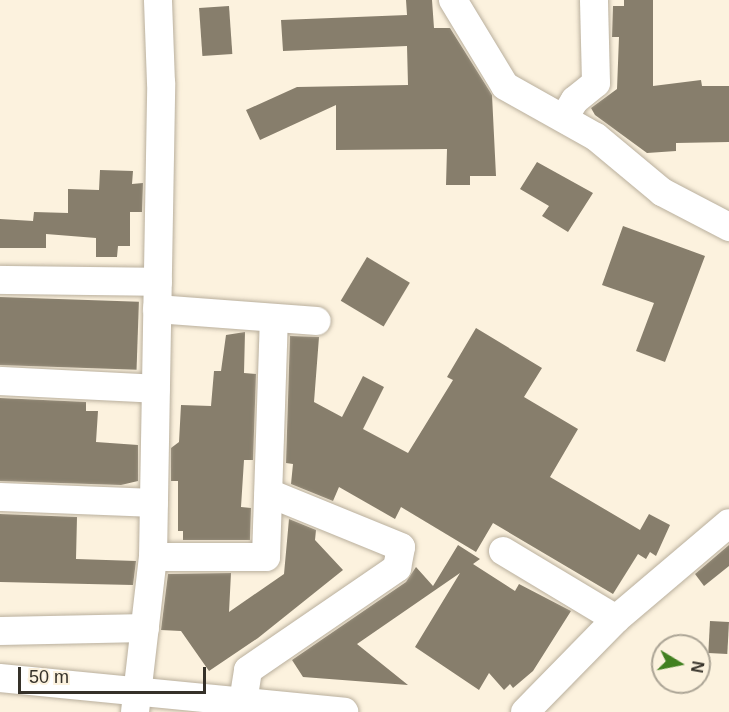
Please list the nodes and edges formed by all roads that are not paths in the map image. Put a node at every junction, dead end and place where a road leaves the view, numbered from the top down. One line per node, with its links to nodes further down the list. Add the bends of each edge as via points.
1 (158, 0): 7 (street)
2 (453, 0): 4 (street, via 505,86)
3 (594, 0): 4 (street, via 596,83 575,100)
4 (564, 118): 5 (street, via 596,137 662,192)
5 (729, 227)
6 (0, 280): 7 (street)
7 (158, 296): 8 (street); 11 (street)
8 (274, 318): 9 (street); 12 (street)
9 (317, 321)
10 (0, 381): 11 (street)
11 (156, 389): 14 (street)
12 (269, 493): 17 (street, via 266,557); 23 (street, via 401,547 397,568 248,670)
13 (0, 497): 14 (street)
14 (154, 502): 17 (street)
15 (729, 523): 18 (street)
16 (503, 551): 18 (street)
17 (153, 557): 19 (street)
18 (616, 619): 25 (street)
19 (145, 628): 20 (street); 22 (street)
20 (0, 631)
21 (0, 678): 22 (street)
22 (137, 702): 23 (street)
23 (243, 702): 24 (street)
24 (344, 712)
25 (525, 712)

